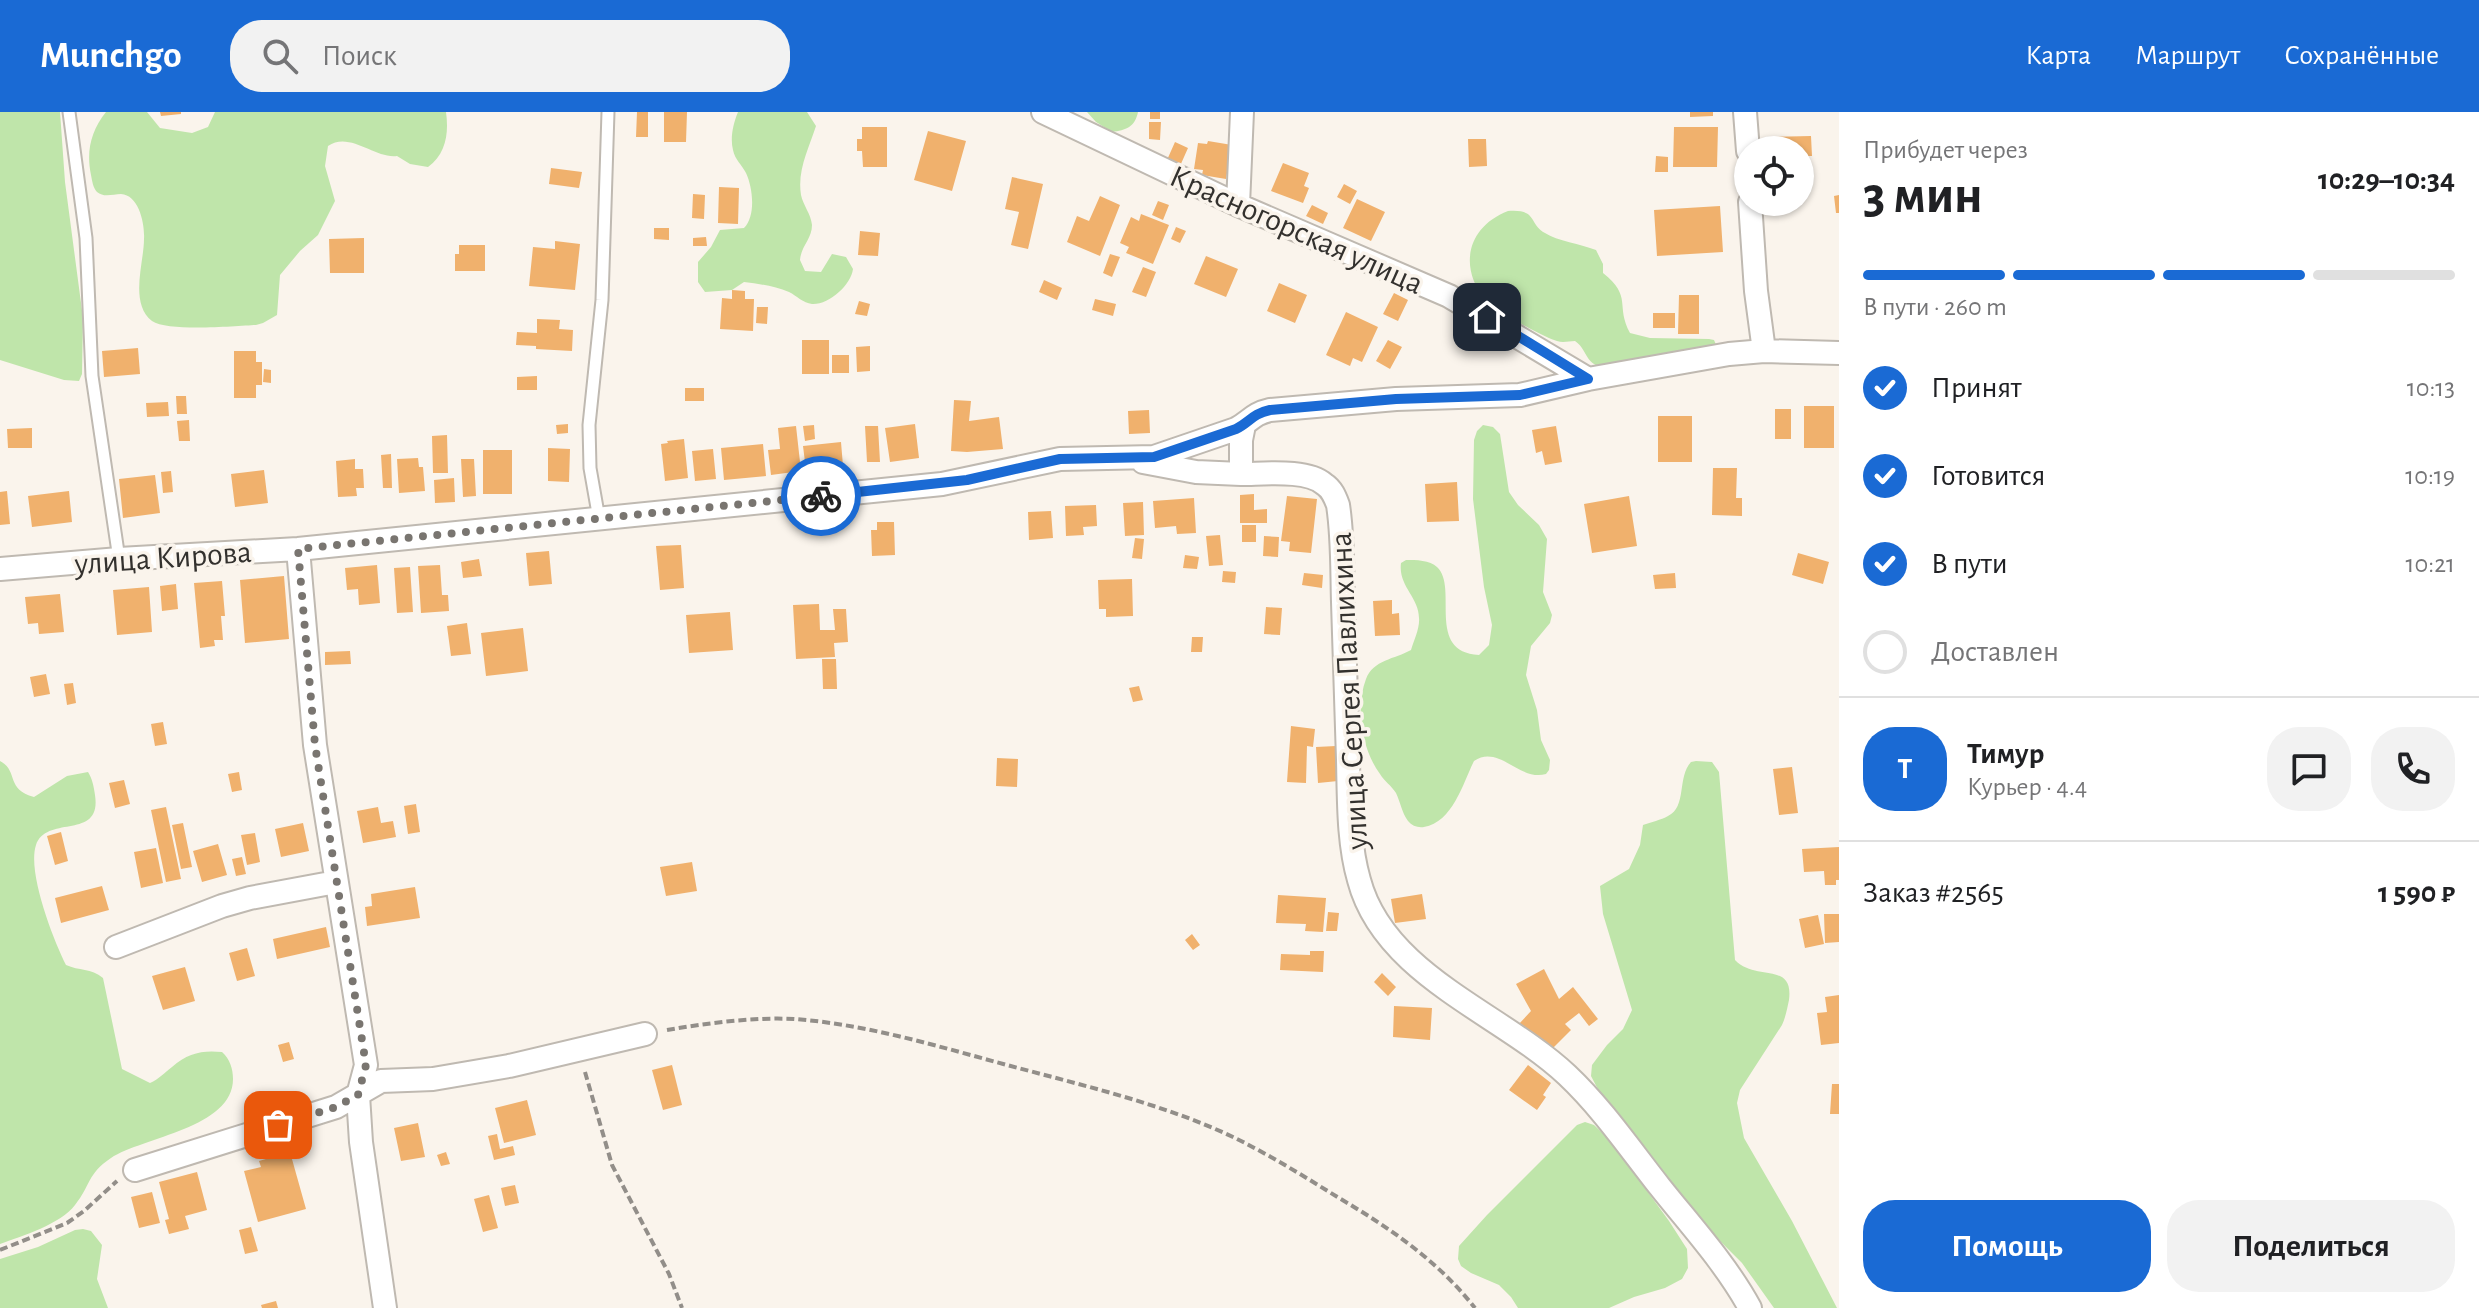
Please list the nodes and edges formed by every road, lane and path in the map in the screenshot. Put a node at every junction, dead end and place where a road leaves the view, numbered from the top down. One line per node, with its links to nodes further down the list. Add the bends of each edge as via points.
1 (69, 112): 17 (lane, via 86,238 92,376)
2 (608, 112): 15 (lane, via 602,300 589,425)
3 (1043, 112): 7 (street, Красногорская улица)
4 (1242, 112): 7 (street)
5 (1745, 112): 6 (street)
6 (1747, 136)
7 (1238, 205): 11 (street, Красногорская улица, via 1449,296)
8 (1751, 216): 9 (street)
9 (1764, 351): 10 (street, улица Кирова); 11 (street, улица Кирова)
10 (1839, 353)
11 (1588, 379): 12 (street, улица Кирова, via 1520,395 1279,408 1251,416)
12 (1244, 425): 13 (street, улица Кирова, via 1167,454); 14 (street)
13 (1126, 459): 14 (street, улица Сергея Павлихина); 15 (street, улица Кирова, via 1060,459 942,484)
14 (1241, 474): 29 (street, улица Сергея Павлихина, via 1310,476 1323,482 1338,505 1349,790 1359,881 1371,910 1412,962 1567,1075 1725,1268)
15 (599, 519): 16 (street, улица Кирова)
16 (298, 549): 17 (street, улица Кирова); 19 (street, via 314,732)
17 (119, 559): 18 (street, улица Кирова)
18 (0, 569)
19 (336, 882): 20 (street, via 222,906); 23 (street, via 366,1065)
20 (116, 947)
21 (645, 1034): 22 (street); 28 (path, via 741,1021 839,1024 1144,1102 1233,1137 1365,1214 1423,1253)
22 (553, 1056): 23 (street, via 433,1079 381,1081); 27 (path, via 583,1067 612,1165)
23 (358, 1095): 24 (street, via 336,1107); 26 (street)
24 (135, 1170): 25 (path, via 67,1223)
25 (0, 1250)
26 (385, 1308)
27 (682, 1308)
28 (1475, 1308)
29 (1750, 1308)

